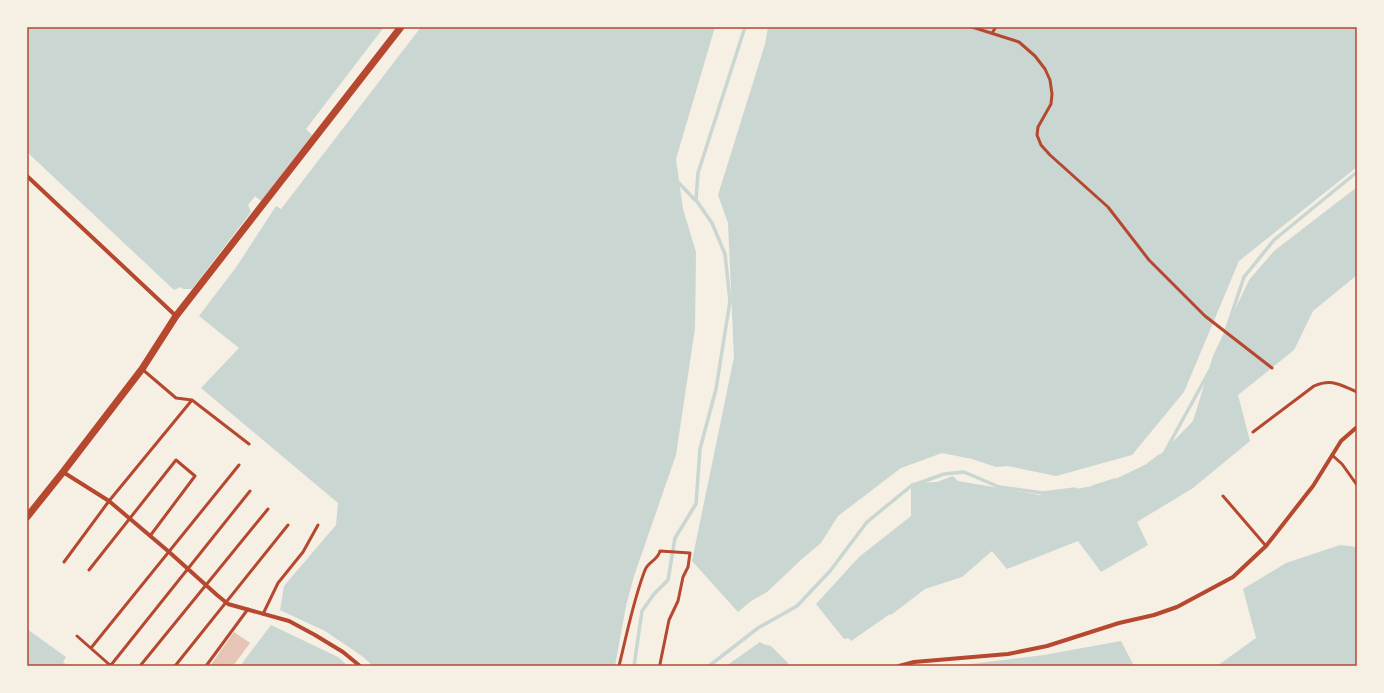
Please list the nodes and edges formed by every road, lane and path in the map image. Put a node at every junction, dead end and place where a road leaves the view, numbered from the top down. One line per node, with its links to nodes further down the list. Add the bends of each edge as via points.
1 (401, 27): 6 (street)
2 (972, 27): 4 (lane)
3 (996, 27): 4 (lane)
4 (992, 33): 7 (lane, via 1019,42 1045,68 1052,94 1051,104 1038,127 1037,135 1041,145 1108,207 1149,260 1205,316)
5 (27, 176): 6 (street)
6 (176, 316): 8 (street)
7 (1272, 368)
8 (142, 369): 10 (lane, via 176,398); 16 (street)
9 (1357, 392): 12 (lane, via 1332,382 1324,382 1314,386)
10 (192, 400): 13 (lane); 20 (lane)
11 (1357, 427): 14 (street, via 1341,440)
12 (1253, 432)
13 (249, 444)
14 (1332, 455): 17 (lane, via 1345,467); 27 (street, via 1313,486)
15 (239, 465): 28 (lane)
16 (63, 472): 20 (street); 22 (street)
17 (1357, 485)
18 (250, 491): 30 (lane)
19 (1223, 496): 27 (lane)
20 (109, 501): 23 (street); 29 (lane)
21 (268, 509): 32 (lane)
22 (27, 517)
23 (130, 519): 26 (street); 26 (lane, via 176,460 195,476); 31 (lane)
24 (288, 525): 33 (lane)
25 (318, 525): 35 (lane, via 303,552 278,583)
26 (150, 536): 28 (street)
27 (1266, 546): 45 (street, via 1233,577 1177,607 1154,615 1119,623 1047,646 1008,654 914,662)
28 (168, 551): 30 (street); 37 (lane)
29 (64, 562)
30 (188, 569): 32 (street); 39 (lane)
31 (89, 570)
32 (206, 586): 33 (street); 40 (lane)
33 (226, 602): 34 (street); 41 (lane)
34 (248, 609): 35 (street); 42 (lane)
35 (263, 614): 43 (street, via 289,621 343,652)
36 (77, 636): 37 (lane)
37 (91, 648): 39 (lane)
38 (660, 664): 44 (lane, via 669,620 678,601 690,553 660,551 659,557 646,567)
39 (111, 666)
40 (140, 666)
41 (175, 666)
42 (206, 666)
43 (360, 666)
44 (619, 666)
45 (899, 666)

